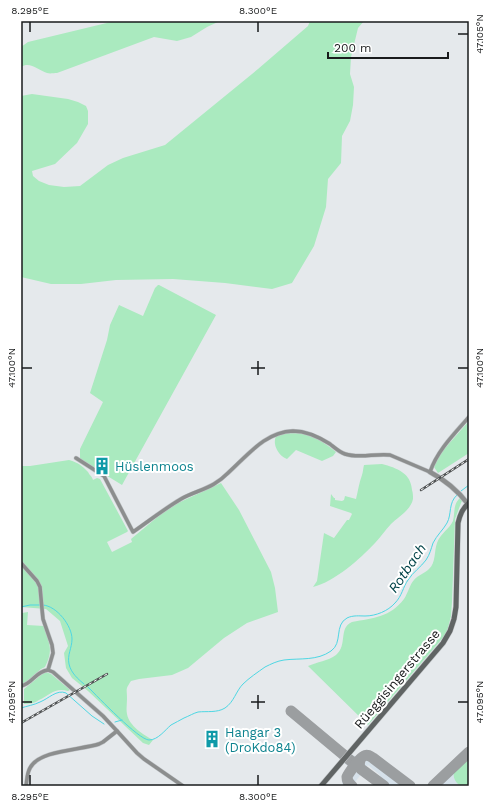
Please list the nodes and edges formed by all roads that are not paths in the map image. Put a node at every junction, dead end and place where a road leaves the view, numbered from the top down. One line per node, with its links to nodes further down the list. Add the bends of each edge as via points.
1 (469, 417): 3 (street, via 439,453)
2 (76, 458): 3 (street, via 105,478 134,532 182,498 215,484 265,439 283,432 308,433 319,437 343,454 351,456 390,455)
3 (430, 472): 4 (street)
4 (469, 503): 11 (main road, Rüeggisingerstrasse, via 463,508 458,523 456,607 450,632)
5 (21, 563): 6 (street, via 41,590 43,619 53,654)
6 (48, 670): 7 (street, via 43,670 26,685); 8 (street, via 103,716)
7 (21, 686)
8 (117, 732): 9 (street, via 99,744 41,757 30,766); 10 (street, via 144,759)
9 (26, 786)
10 (183, 786)
11 (321, 786)

